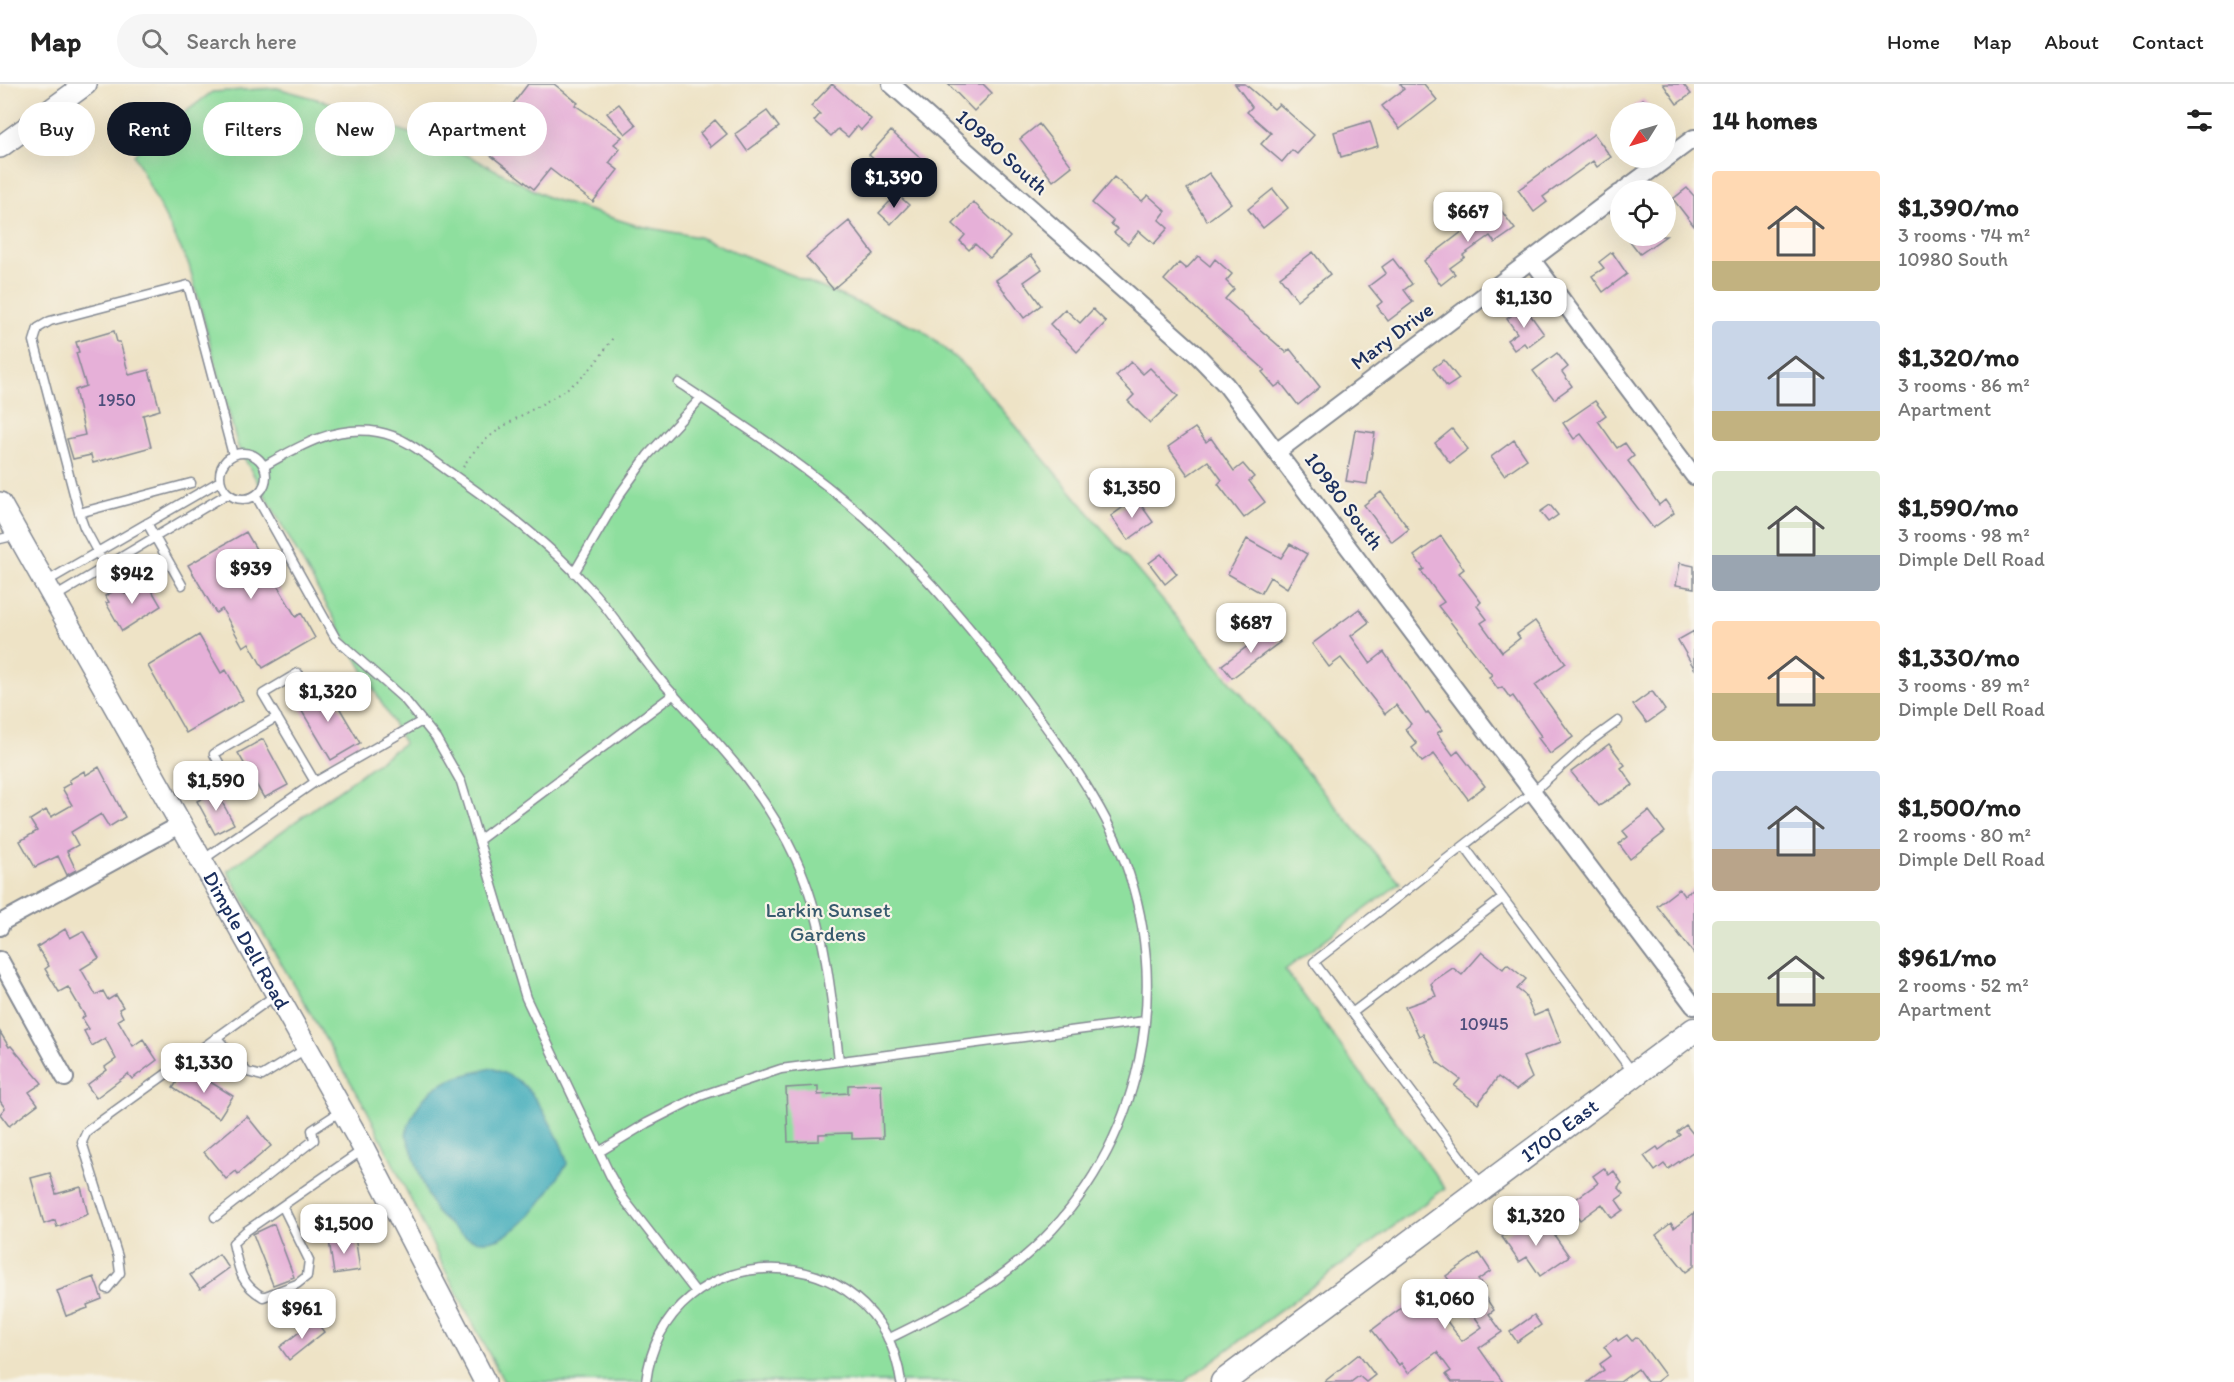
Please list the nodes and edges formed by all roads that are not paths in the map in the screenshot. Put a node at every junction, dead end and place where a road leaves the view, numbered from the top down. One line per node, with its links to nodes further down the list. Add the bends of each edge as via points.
1 (86, 84): 4 (street)
2 (891, 84): 10 (street, 10980 South, via 1198,356 1248,410)
3 (1694, 138): 5 (street)
4 (0, 147)
5 (1637, 180)
6 (1610, 201): 7 (street, Mary Drive)
7 (1532, 260): 10 (street, Mary Drive); 13 (street)
8 (679, 383): 9 (lane)
9 (701, 398): 27 (lane, via 648,455 620,494); 48 (lane, via 771,443 846,501 920,572 973,631 1029,705 1100,809 1124,861 1139,915 1148,976)
10 (1278, 450): 37 (street, 10980 South)
11 (233, 455): 12 (lane, via 248,454); 14 (lane, via 222,465); 21 (lane, via 188,285 50,321 38,328 34,341)
12 (264, 466): 18 (lane, via 265,484); 27 (lane, via 319,437 340,432 381,432 403,441 457,477 532,534)
13 (1694, 476)
14 (220, 481): 16 (lane); 17 (lane)
15 (191, 483): 21 (lane)
16 (227, 494): 18 (lane, via 241,500); 20 (lane)
17 (195, 495): 20 (lane); 22 (lane)
18 (256, 496): 33 (lane, via 336,639 405,700)
19 (0, 503): 23 (street, Dimple Dell Road)
20 (202, 509): 24 (lane)
21 (79, 513): 25 (lane)
22 (147, 523): 24 (lane); 25 (lane)
23 (9, 537): 29 (street, Dimple Dell Road)
24 (155, 537): 26 (lane); 28 (lane)
25 (98, 551): 26 (lane); 29 (lane)
26 (105, 566): 29 (lane)
27 (574, 573): 31 (lane)
28 (182, 585)
29 (48, 590): 38 (street, Dimple Dell Road)
30 (297, 673): 32 (lane, via 263,694)
31 (674, 694): 39 (lane); 52 (lane, via 750,780 797,861 825,952)
32 (277, 717): 35 (lane, via 214,754); 36 (lane)
33 (422, 721): 36 (lane); 39 (lane, via 450,759 461,782)
34 (1618, 721): 37 (lane)
35 (229, 781)
36 (315, 782): 41 (lane)
37 (1534, 791): 40 (lane); 46 (street, 10980 South)
38 (180, 825): 41 (street, Dimple Dell Road); 43 (street, via 2,922)
39 (478, 840): 57 (lane, via 526,998)
40 (1464, 846): 42 (lane); 47 (lane, via 1314,962)
41 (201, 861): 45 (street, Dimple Dell Road)
42 (1503, 898): 47 (lane); 53 (lane)
43 (0, 927)
44 (0, 960): 54 (street)
45 (277, 994): 50 (lane); 51 (street, Dimple Dell Road)
46 (1694, 1006)
47 (1353, 1013): 58 (lane)
48 (1145, 1021): 52 (lane); 63 (lane, via 1138,1071 1123,1119 1072,1207 1023,1259 993,1281 963,1301)
49 (1694, 1030): 53 (main road, 1700 East)
50 (216, 1037): 51 (lane, via 247,1072 262,1076); 61 (lane, via 87,1131 82,1142 118,1257 120,1273)
51 (307, 1048): 55 (street, Dimple Dell Road)
52 (839, 1061): 57 (lane, via 781,1069 740,1081 673,1108)
53 (1634, 1074): 58 (main road, 1700 East)
54 (65, 1078)
55 (342, 1110): 56 (street, Dimple Dell Road); 60 (lane, via 312,1130 314,1140)
56 (364, 1149): 59 (lane); 65 (street, Dimple Dell Road)
57 (599, 1152): 62 (lane, via 623,1198)
58 (1483, 1187): 64 (main road, 1700 East)
59 (283, 1207): 59 (lane, via 233,1243 240,1275 250,1290 263,1297 297,1284 308,1275 309,1260)
60 (215, 1218)
61 (107, 1289)
62 (696, 1292): 63 (lane, via 746,1270 801,1270 849,1291 871,1313); 66 (lane, via 664,1328 653,1348)
63 (888, 1339): 67 (lane)
64 (1230, 1380)
65 (485, 1382)
66 (646, 1382)
67 (901, 1382)

